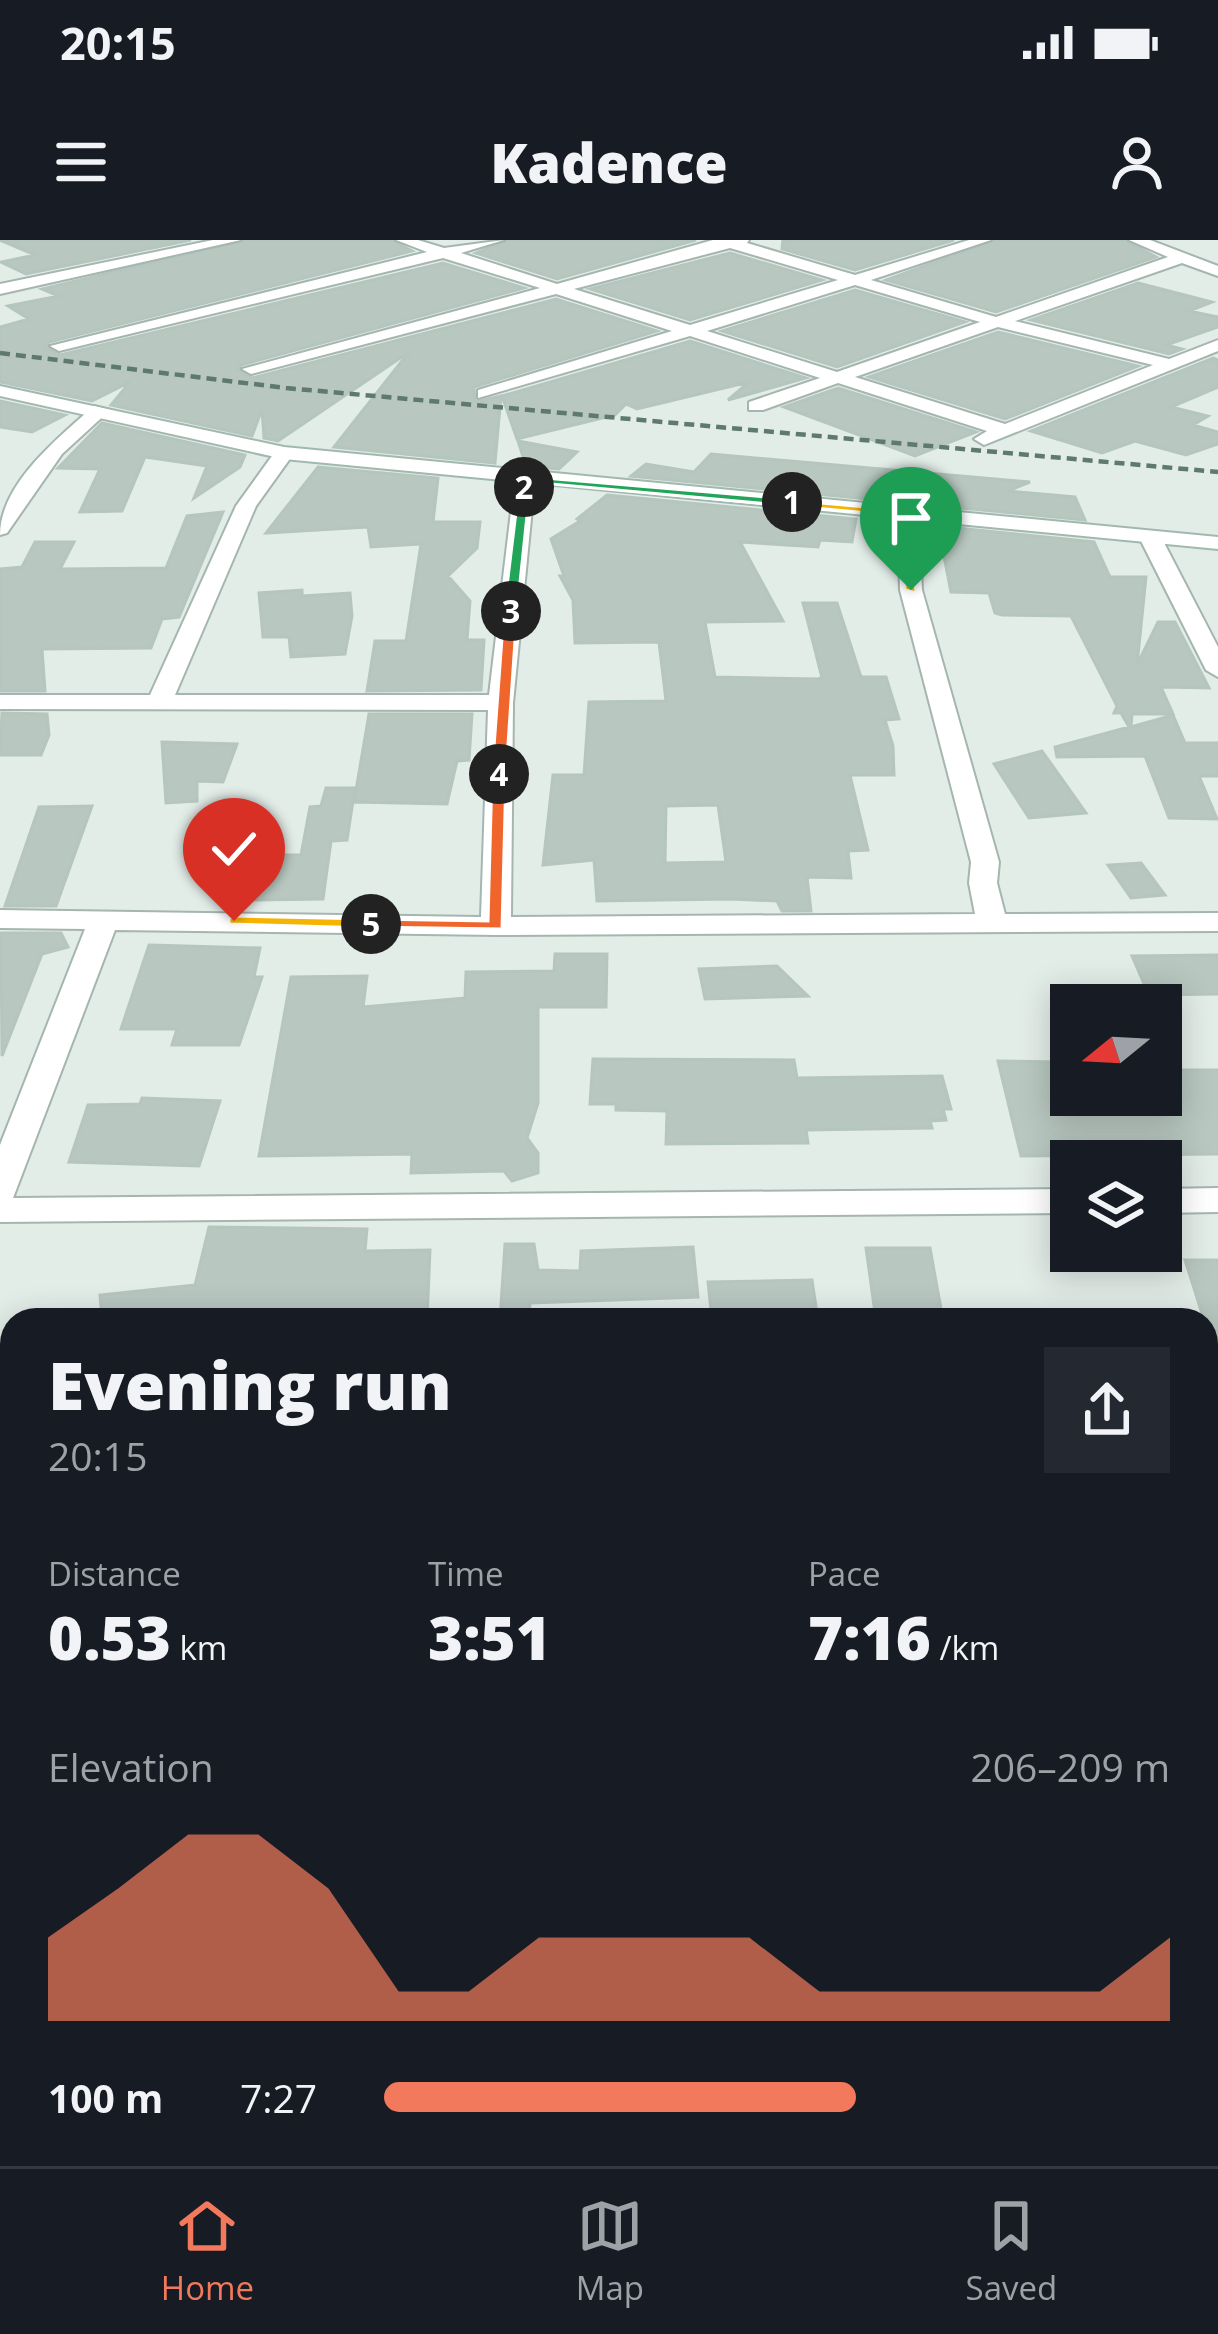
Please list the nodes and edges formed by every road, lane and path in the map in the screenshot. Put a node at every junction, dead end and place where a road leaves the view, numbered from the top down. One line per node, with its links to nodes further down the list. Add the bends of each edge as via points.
1 (234, 240): 11 (street)
2 (403, 240): 7 (street)
3 (497, 240): 7 (street)
4 (984, 240): 10 (street)
5 (1136, 240): 8 (street)
6 (730, 241): 10 (street); 12 (street)
7 (442, 253): 12 (street); 16 (street)
8 (1180, 258): 9 (street); 13 (street)
9 (1218, 272)
10 (857, 280): 13 (street); 14 (street)
11 (0, 289)
12 (557, 291): 14 (street); 18 (street)
13 (997, 322): 17 (street); 19 (street)
14 (686, 332): 19 (street); 21 (street)
15 (1218, 345): 17 (street)
16 (59, 346)
17 (1170, 364): 24 (street)
18 (251, 370)
19 (830, 377): 22 (street); 24 (street)
20 (0, 391): 23 (street)
21 (484, 394)
22 (756, 406)
23 (100, 410): 26 (street); 28 (street)
24 (1004, 430): 25 (street)
25 (984, 440)
26 (284, 453): 27 (street); 34 (street, via 246,506)
27 (525, 478): 29 (street); 36 (street)
28 (10, 499): 30 (street)
29 (908, 513): 31 (street); 39 (street, via 911,590 985,862)
30 (0, 529)
31 (1150, 537): 32 (street); 33 (street)
32 (1218, 543)
33 (1218, 670)
34 (160, 701): 35 (street); 36 (street)
35 (0, 702)
36 (501, 703): 41 (street)
37 (104, 918): 38 (street); 41 (street); 42 (street)
38 (0, 919)
39 (992, 922): 40 (street); 41 (street)
40 (1218, 922)
41 (496, 926)
42 (0, 1191)
43 (1218, 1200): 45 (street)
44 (1050, 1201): 46 (street)
45 (1182, 1201)
46 (0, 1210)

